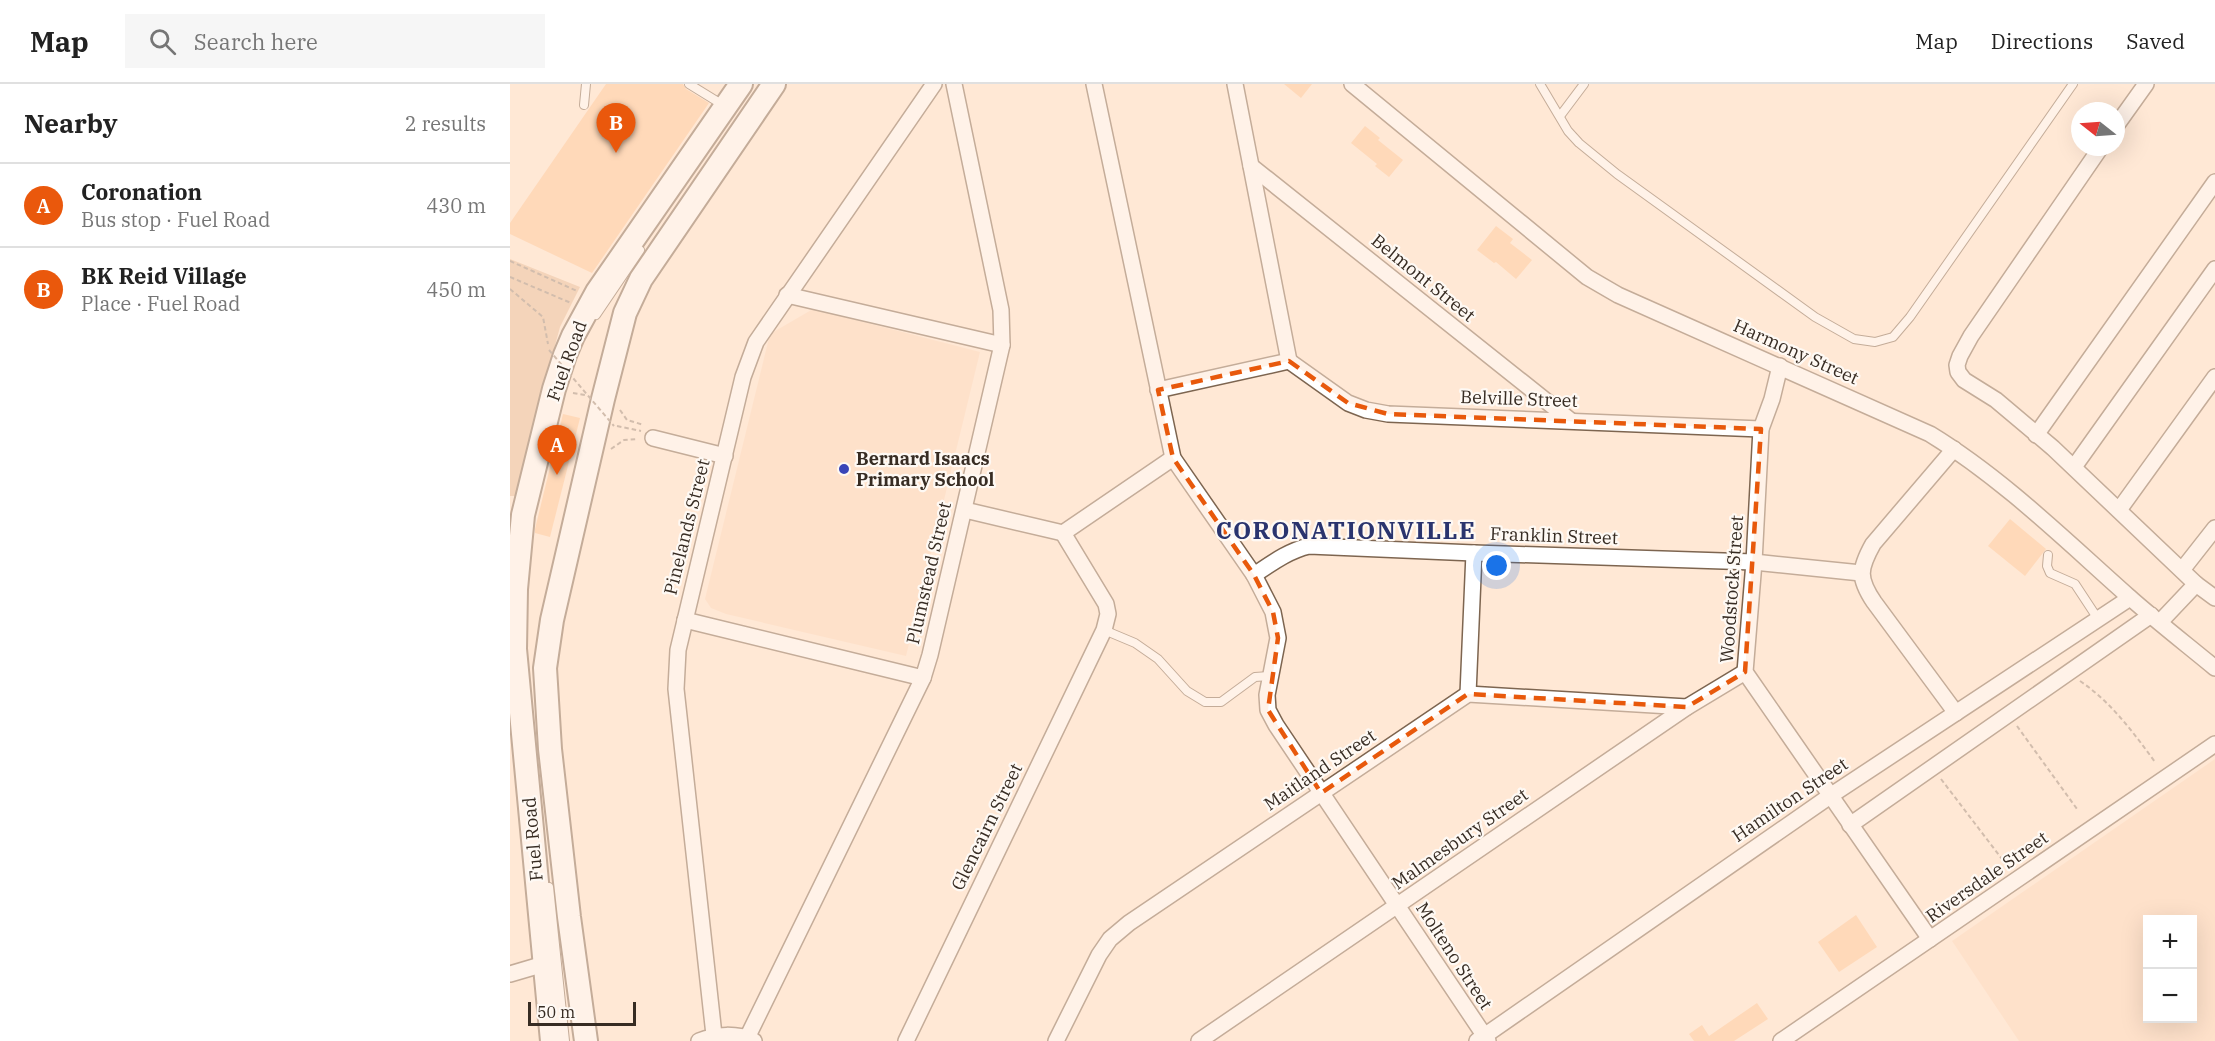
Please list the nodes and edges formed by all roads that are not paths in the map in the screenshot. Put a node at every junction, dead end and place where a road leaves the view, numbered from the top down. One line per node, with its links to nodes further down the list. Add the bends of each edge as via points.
1 (586, 84): 15 (lane)
2 (689, 84): 16 (lane)
3 (741, 84): 16 (main road, Fuel Road)
4 (765, 84): 31 (lane, via 633,277 612,329)
5 (774, 84): 31 (main road, Fuel Road, via 641,279 625,313)
6 (934, 84): 24 (street, Pinelands Street)
7 (954, 84): 26 (street, Plumstead Street, via 1001,310)
8 (1094, 84): 30 (street)
9 (1235, 84): 20 (street)
10 (1352, 84): 28 (street, Harmony Street, via 1587,278)
11 (1540, 84): 18 (lane)
12 (1584, 84): 18 (lane)
13 (2073, 84): 18 (lane, via 1910,317 1893,336 1875,342 1854,339 1815,317 1617,174 1578,143)
14 (2146, 84): 17 (street)
15 (584, 105)
16 (726, 106): 42 (main road, Fuel Road, via 597,292 573,336 554,389)
17 (2125, 113)
18 (1560, 116)
19 (2095, 156): 35 (street, via 1971,336 1957,365 1964,380 1996,400)
20 (1251, 166): 27 (street); 32 (street, Belmont Street)
21 (2215, 182): 35 (street)
22 (647, 240): 25 (lane)
23 (2215, 269): 39 (street)
24 (788, 295): 26 (street); 37 (street, Pinelands Street, via 750,357)
25 (591, 324)
26 (1002, 345): 40 (street, Plumstead Street)
27 (1289, 361): 30 (street); 32 (street, Belville Street, via 1348,403 1366,410)
28 (1780, 366): 33 (street, Woodstock Street); 36 (street, Harmony Street, via 1930,434)
29 (2215, 377): 41 (street)
30 (1158, 390): 38 (street)
31 (600, 393): 75 (lane, via 542,628 537,673); 81 (main road, Fuel Road, via 588,465 548,636 545,685 568,917)
32 (1570, 420): 33 (street, Belville Street)
33 (1761, 429): 47 (street, Woodstock Street)
34 (651, 433): 37 (street)
35 (2036, 435): 39 (street)
36 (1954, 449): 49 (street, via 1874,544); 52 (street, Harmony Street, via 2044,520)
37 (724, 456): 56 (street, Pinelands Street)
38 (1173, 458): 44 (street); 50 (street, Molteno Street)
39 (2074, 467): 41 (street)
40 (964, 510): 44 (street); 61 (street, Plumstead Street)
41 (2119, 510): 48 (street)
42 (522, 518): 63 (lane, via 527,547 523,631); 73 (main road, Fuel Road, via 515,649)
43 (2215, 528): 48 (street)
44 (1063, 533): 57 (street, via 1106,604)
45 (1474, 553): 47 (street, Franklin Street); 50 (street, Franklin Street, via 1309,546 1295,549); 62 (street)
46 (2048, 555): 54 (lane, via 2047,566 2052,575 2075,584)
47 (1754, 562): 49 (street, Franklin Street); 59 (street, Woodstock Street)
48 (2182, 570): 51 (street)
49 (1861, 573): 65 (street, via 1874,602)
50 (1254, 575): 60 (street, Molteno Street, via 1273,612 1278,638)
51 (2196, 584): 53 (street); 55 (street)
52 (2130, 598): 54 (street, Hamilton Street); 55 (street, Harmony Street)
53 (2215, 598)
54 (2098, 619): 65 (street, Hamilton Street)
55 (2156, 619): 58 (street, Harmony Street); 69 (street, via 2068,673)
56 (685, 620): 61 (street); 76 (street, Pinelands Street, via 676,689)
57 (1104, 630): 60 (lane, via 1135,643 1158,659 1187,691 1205,702 1221,702 1255,677); 83 (street, Glencairn Street)
58 (2215, 668)
59 (1745, 672): 64 (street, Malmesbury Street); 68 (street, Woodstock Street)
60 (1269, 676): 67 (street, Molteno Street, via 1268,710)
61 (923, 678): 78 (street, Plumstead Street)
62 (1468, 694): 64 (street); 67 (street, Maitland Street)
63 (529, 699)
64 (1687, 707): 71 (street, Malmesbury Street)
65 (1956, 713): 68 (street, Hamilton Street)
66 (2215, 744): 72 (street, Riversdale Street)
67 (1321, 793): 71 (street, Molteno Street); 84 (street, Maitland Street, via 1110,939)
68 (1830, 796): 69 (street, Woodstock Street); 77 (street, Hamilton Street)
69 (1850, 825): 72 (street, Woodstock Street)
70 (548, 876): 80 (lane)
71 (1398, 906): 77 (street, Molteno Street); 85 (street, Malmesbury Street)
72 (1930, 939): 86 (street, Riversdale Street)
73 (544, 964): 74 (street); 79 (main road, Fuel Road)
74 (510, 974)
75 (569, 982)
76 (714, 1035): 78 (street); 82 (street)
77 (1483, 1039)
78 (749, 1040)
79 (552, 1041)
80 (565, 1041)
81 (586, 1041)
82 (699, 1041)
83 (906, 1041)
84 (1056, 1041)
85 (1199, 1041)
86 (1781, 1041)

